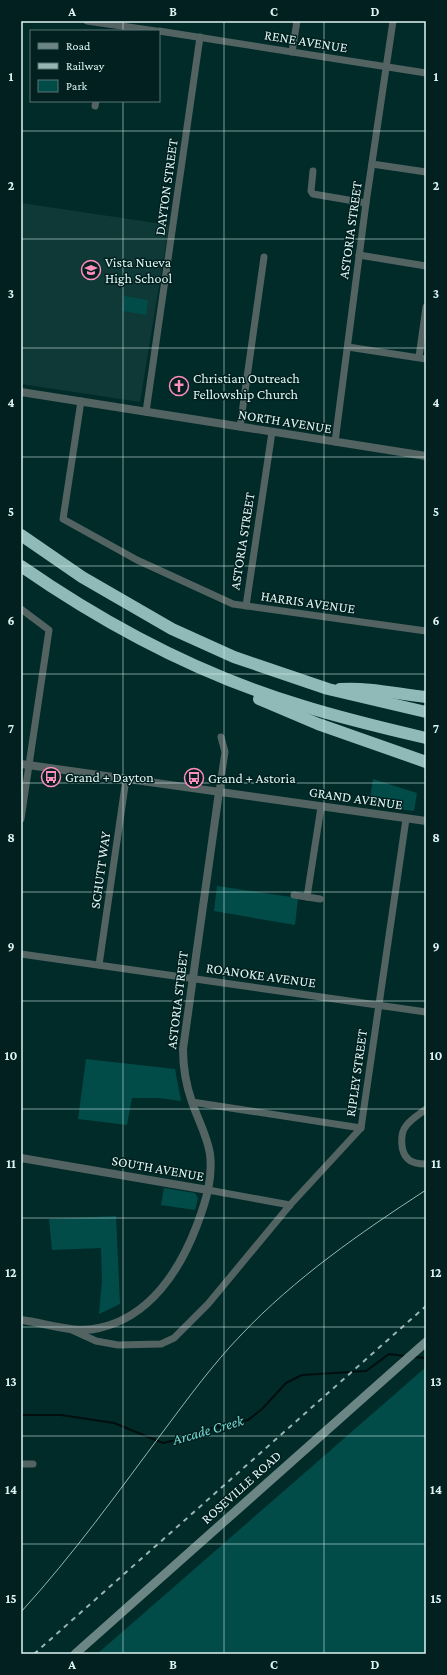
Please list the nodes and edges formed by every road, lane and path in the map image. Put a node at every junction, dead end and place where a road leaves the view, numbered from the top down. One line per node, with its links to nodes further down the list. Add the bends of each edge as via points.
1 (87, 21): 4 (street, RENE AVENUE)
2 (297, 21): 8 (street)
3 (393, 21): 9 (street, ASTORIA STREET)
4 (108, 28): 5 (street, RENE AVENUE)
5 (141, 30)
6 (160, 31): 7 (street, RENE AVENUE)
7 (200, 37): 8 (street, RENE AVENUE); 23 (street, DAYTON STREET)
8 (292, 52): 9 (street, RENE AVENUE)
9 (386, 67): 10 (street, RENE AVENUE); 11 (street, ASTORIA STREET)
10 (426, 73)
11 (372, 164): 13 (street); 14 (street, ASTORIA STREET)
12 (313, 171): 14 (street, via 311,191 314,194)
13 (426, 172)
14 (366, 203): 15 (street, ASTORIA STREET)
15 (359, 255): 17 (street); 19 (street, ASTORIA STREET)
16 (264, 257): 24 (street)
17 (426, 266)
18 (426, 307): 20 (street)
19 (348, 347): 20 (street); 26 (street, ASTORIA STREET)
20 (423, 358)
21 (21, 392): 22 (street, NORTH AVENUE)
22 (81, 401): 23 (street, NORTH AVENUE); 30 (street, HARRIS AVENUE, via 63,519 175,579 233,604)
23 (146, 412): 24 (street, NORTH AVENUE)
24 (240, 427): 25 (street, NORTH AVENUE)
25 (272, 432): 26 (street, NORTH AVENUE); 30 (street, ASTORIA STREET)
26 (335, 442): 27 (street, NORTH AVENUE)
27 (426, 456)
28 (21, 535): 34 (highway, via 82,576 172,629 234,657)
29 (21, 566): 33 (highway, via 121,629)
30 (246, 606): 32 (street, HARRIS AVENUE)
31 (21, 609): 40 (street, via 49,630)
32 (426, 631)
33 (189, 662): 38 (highway, via 234,682 298,705); 39 (highway, via 224,683 318,724)
34 (328, 689): 35 (highway, via 358,688); 36 (highway)
35 (426, 697)
36 (426, 712)
37 (221, 737): 42 (street, ASTORIA STREET, via 225,752)
38 (426, 738)
39 (426, 762)
40 (25, 765): 41 (street, GRAND AVENUE); 44 (street)
41 (126, 779): 42 (street, GRAND AVENUE); 51 (street, SCHUTT WAY)
42 (219, 792): 43 (street, GRAND AVENUE); 52 (street, ASTORIA STREET)
43 (321, 806): 45 (street, GRAND AVENUE); 48 (street)
44 (21, 819)
45 (406, 819): 46 (street, GRAND AVENUE); 53 (street, RIPLEY STREET)
46 (426, 821)
47 (294, 895): 48 (street)
48 (307, 897): 49 (street)
49 (320, 899)
50 (21, 954): 51 (street, ROANOKE AVENUE)
51 (99, 965): 52 (street, ROANOKE AVENUE)
52 (193, 979): 53 (street, ROANOKE AVENUE); 55 (street, ASTORIA STREET, via 183,1058 187,1088)
53 (379, 1006): 54 (street, ROANOKE AVENUE); 57 (street, RIPLEY STREET)
54 (426, 1012)
55 (192, 1102): 57 (street); 60 (street, ASTORIA STREET, via 210,1152)
56 (426, 1109): 59 (street, via 406,1126 401,1140 408,1159)
57 (361, 1128): 61 (street, RIPLEY STREET)
58 (21, 1158): 60 (street, SOUTH AVENUE)
59 (426, 1164)
60 (208, 1190): 61 (street, SOUTH AVENUE); 63 (street, ASTORIA STREET, via 189,1245 174,1273 160,1290 136,1311 109,1326 90,1330)
61 (290, 1204): 63 (street, RIPLEY STREET, via 208,1304 170,1341 161,1344 118,1345 96,1340)
62 (21, 1320): 63 (street, ASTORIA STREET)
63 (67, 1328)
64 (426, 1342): 67 (main road, ROSEVILLE ROAD)
65 (21, 1464): 66 (street)
66 (33, 1464)
67 (75, 1654)

